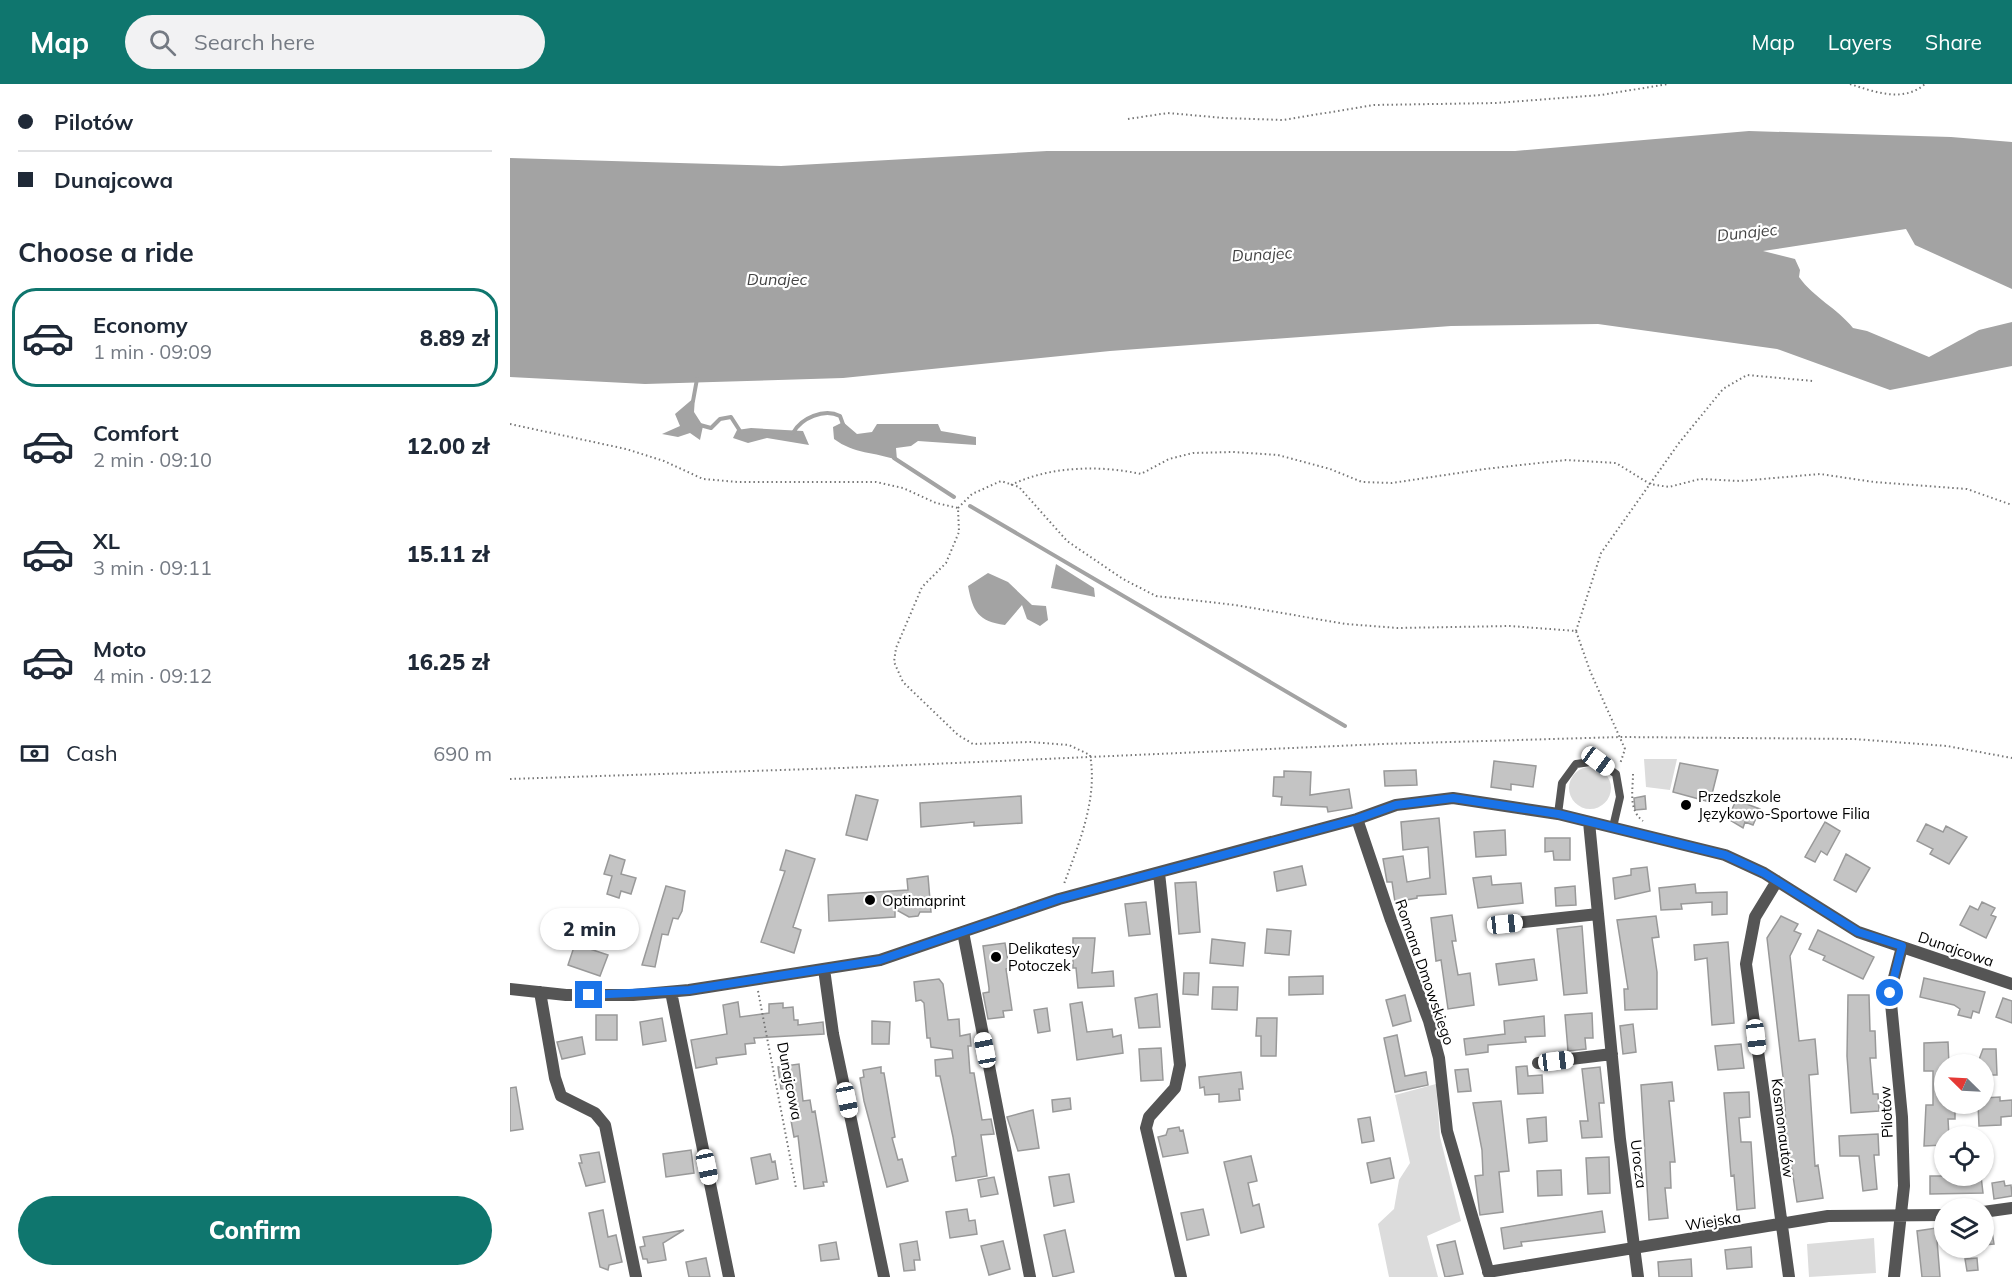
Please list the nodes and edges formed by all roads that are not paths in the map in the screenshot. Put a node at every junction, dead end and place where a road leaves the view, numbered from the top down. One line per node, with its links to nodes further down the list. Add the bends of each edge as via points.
1 (1558, 814): 2 (street, Dunajcowa, via 1453,798 1396,805); 3 (street, Dunajcowa); 4 (lane, via 1562,783 1575,765 1598,761 1616,774 1620,797)
2 (1357, 819): 5 (street, Dunajcowa); 24 (street, Romana Dmowskiego, via 1429,1021 1439,1058 1447,1131)
3 (1589, 822): 4 (street, Dunajcowa); 7 (street, Urocza)
4 (1613, 827): 6 (street, Dunajcowa, via 1725,855)
5 (1159, 873): 9 (street, Dunajcowa, via 1059,899); 29 (street, via 1180,1065 1175,1088 1149,1117 1146,1128)
6 (1777, 881): 10 (street, Dunajcowa, via 1858,932); 22 (street, Kosmonautów, via 1755,916 1746,964)
7 (1598, 914): 8 (street); 16 (street, Urocza)
8 (1505, 924)
9 (963, 932): 11 (street, Dunajcowa, via 880,960); 28 (street)
10 (1902, 946): 12 (street, Dunajcowa); 21 (street, Pilotów, via 1890,993 1902,1116)
11 (824, 969): 15 (street, Dunajcowa); 27 (street, via 833,1034)
12 (2012, 984)
13 (510, 989): 14 (street, Dunajcowa)
14 (540, 992): 15 (street, Dunajcowa); 25 (street, via 561,1096 596,1113 604,1125)
15 (670, 992): 26 (street)
16 (1612, 1054): 17 (street); 23 (street, Urocza)
17 (1538, 1063)
18 (2012, 1208): 19 (street)
19 (1994, 1210)
20 (1934, 1215): 21 (street, Wiejska)
21 (1901, 1216): 22 (street, Wiejska, via 1828,1216); 32 (street, Pilotów)
22 (1780, 1226): 23 (street, Wiejska); 31 (street, Kosmonautów)
23 (1634, 1248): 24 (street, Wiejska); 30 (street, Urocza)
24 (1489, 1274)
25 (636, 1277)
26 (729, 1277)
27 (884, 1277)
28 (1030, 1277)
29 (1181, 1277)
30 (1638, 1277)
31 (1789, 1277)
32 (1894, 1277)

